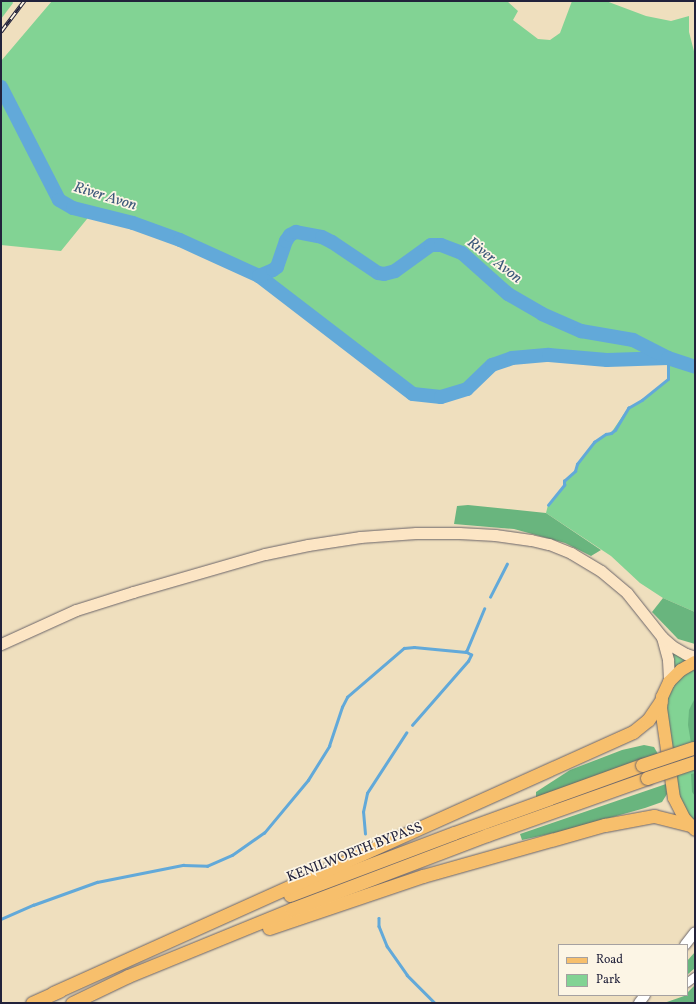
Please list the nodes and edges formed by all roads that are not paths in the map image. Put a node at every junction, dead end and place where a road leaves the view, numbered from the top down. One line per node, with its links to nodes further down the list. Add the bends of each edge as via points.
1 (662, 637): 2 (main road, via 641,608 614,582 601,571 566,551 549,544 514,537 471,533 422,533 332,541 244,560 76,610); 3 (main road, via 680,651); 5 (main road, via 668,660)
2 (1, 644)
3 (695, 657)
4 (695, 662): 5 (main road, via 681,670)
5 (669, 682): 6 (main road)
6 (661, 701): 9 (main road, via 662,726 674,798); 13 (highway, via 648,720 633,732)
7 (694, 748): 13 (highway, KENILWORTH BYPASS, bridge, via 536,802 338,876)
8 (695, 762): 12 (highway, bridge, via 415,862)
9 (692, 827): 12 (highway, via 661,816 648,816 605,825 423,876 241,938)
10 (695, 932): 11 (street)
11 (686, 944)
12 (184, 954): 15 (highway, via 128,976)
13 (53, 993): 14 (highway, KENILWORTH BYPASS)
14 (32, 1003)
15 (72, 1003)

